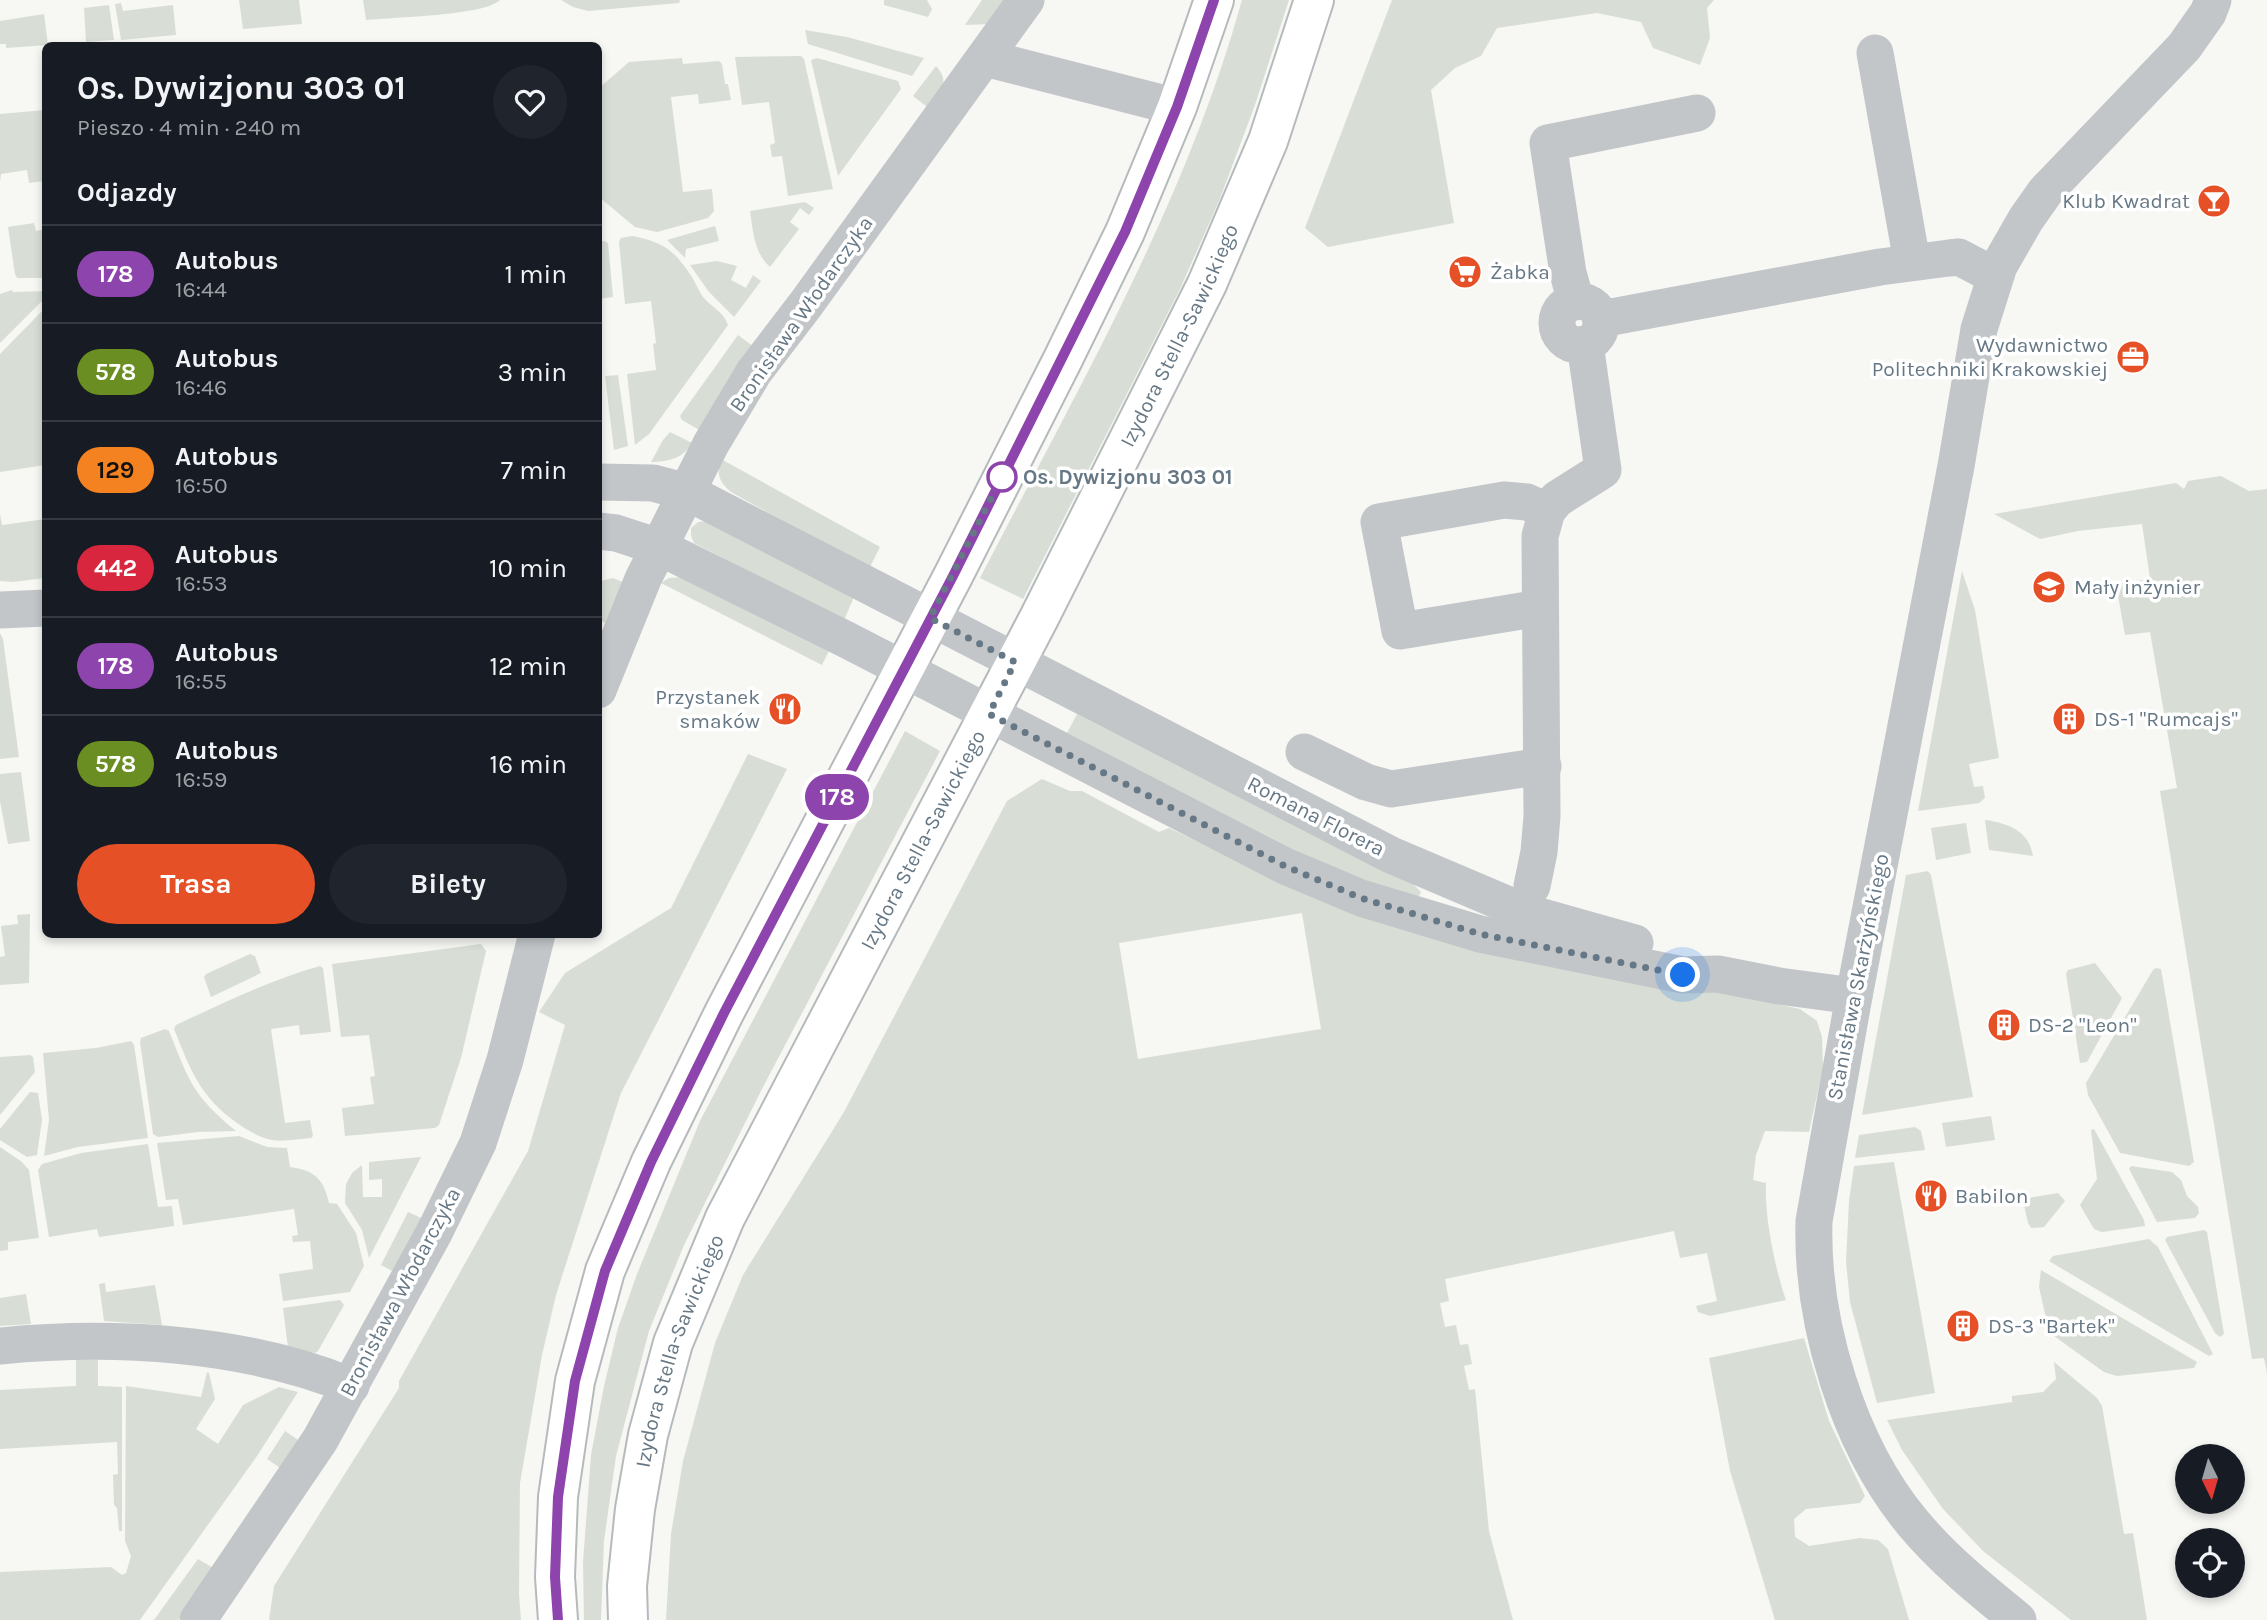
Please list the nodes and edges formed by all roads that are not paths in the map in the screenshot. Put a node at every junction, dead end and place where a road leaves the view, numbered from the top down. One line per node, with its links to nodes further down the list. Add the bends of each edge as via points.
1 (1026, 0): 6 (street, Bronisława Włodarczyka)
2 (1214, 0): 7 (main road)
3 (1314, 0): 21 (main road, Izydora Stella-Sawickiego, via 1268,141 1207,284)
4 (2211, 7): 10 (street, Stanisława Skarżyńskiego, via 2166,68 2045,192)
5 (1875, 53): 9 (street)
6 (985, 58): 7 (street); 13 (street, Bronisława Włodarczyka, via 754,372)
7 (1177, 107): 20 (main road, via 1125,232)
8 (1697, 113): 11 (street, via 1548,143 1568,274)
9 (1912, 262): 10 (street, via 1959,257); 11 (street)
10 (1995, 275): 30 (street, Stanisława Skarżyńskiego, via 1979,329)
11 (1587, 322): 14 (street, via 1603,470 1557,499)
12 (602, 482): 13 (street, Romana Florera, via 653,483)
13 (687, 492): 16 (street, Bronisława Włodarczyka); 20 (street, Romana Florera)
14 (1547, 511): 18 (street, via 1540,536); 18 (street, via 1527,502 1504,500 1379,522 1400,631)
15 (602, 531): 16 (street, Romana Florera)
16 (659, 547): 22 (street, Romana Florera); 23 (street, Bronisława Włodarczyka)
17 (42, 608): 19 (street)
18 (1540, 608): 26 (street)
19 (0, 610)
20 (930, 618): 21 (street, Romana Florera); 22 (main road)
21 (1015, 662): 24 (main road, Izydora Stella-Sawickiego); 29 (street, Romana Florera, via 1391,855 1525,912 1686,958)
22 (903, 669): 24 (street, Romana Florera); 34 (main road, via 724,1013 651,1162 605,1271 575,1381 560,1484 555,1577)
23 (602, 680)
24 (989, 714): 29 (street, Romana Florera, via 1285,866 1361,898 1480,934 1683,975); 35 (main road, Izydora Stella-Sawickiego, via 725,1218 673,1343 648,1435 635,1509)
25 (1304, 752): 26 (street, via 1391,789)
26 (1543, 766): 27 (street, via 1539,852)
27 (1532, 886)
28 (536, 938): 32 (street, Bronisława Włodarczyka, via 478,1143)
29 (1718, 974): 30 (street, Romana Florera)
30 (1854, 996): 36 (street, Stanisława Skarżyńskiego, via 1814,1221 1816,1289 1830,1352 1870,1457 1905,1512 1965,1577)
31 (0, 1346): 32 (street, via 113,1340 229,1352 315,1371)
32 (351, 1387): 33 (street, Bronisława Włodarczyka)
33 (198, 1620)
34 (558, 1620)
35 (628, 1620)
36 (2018, 1620)

